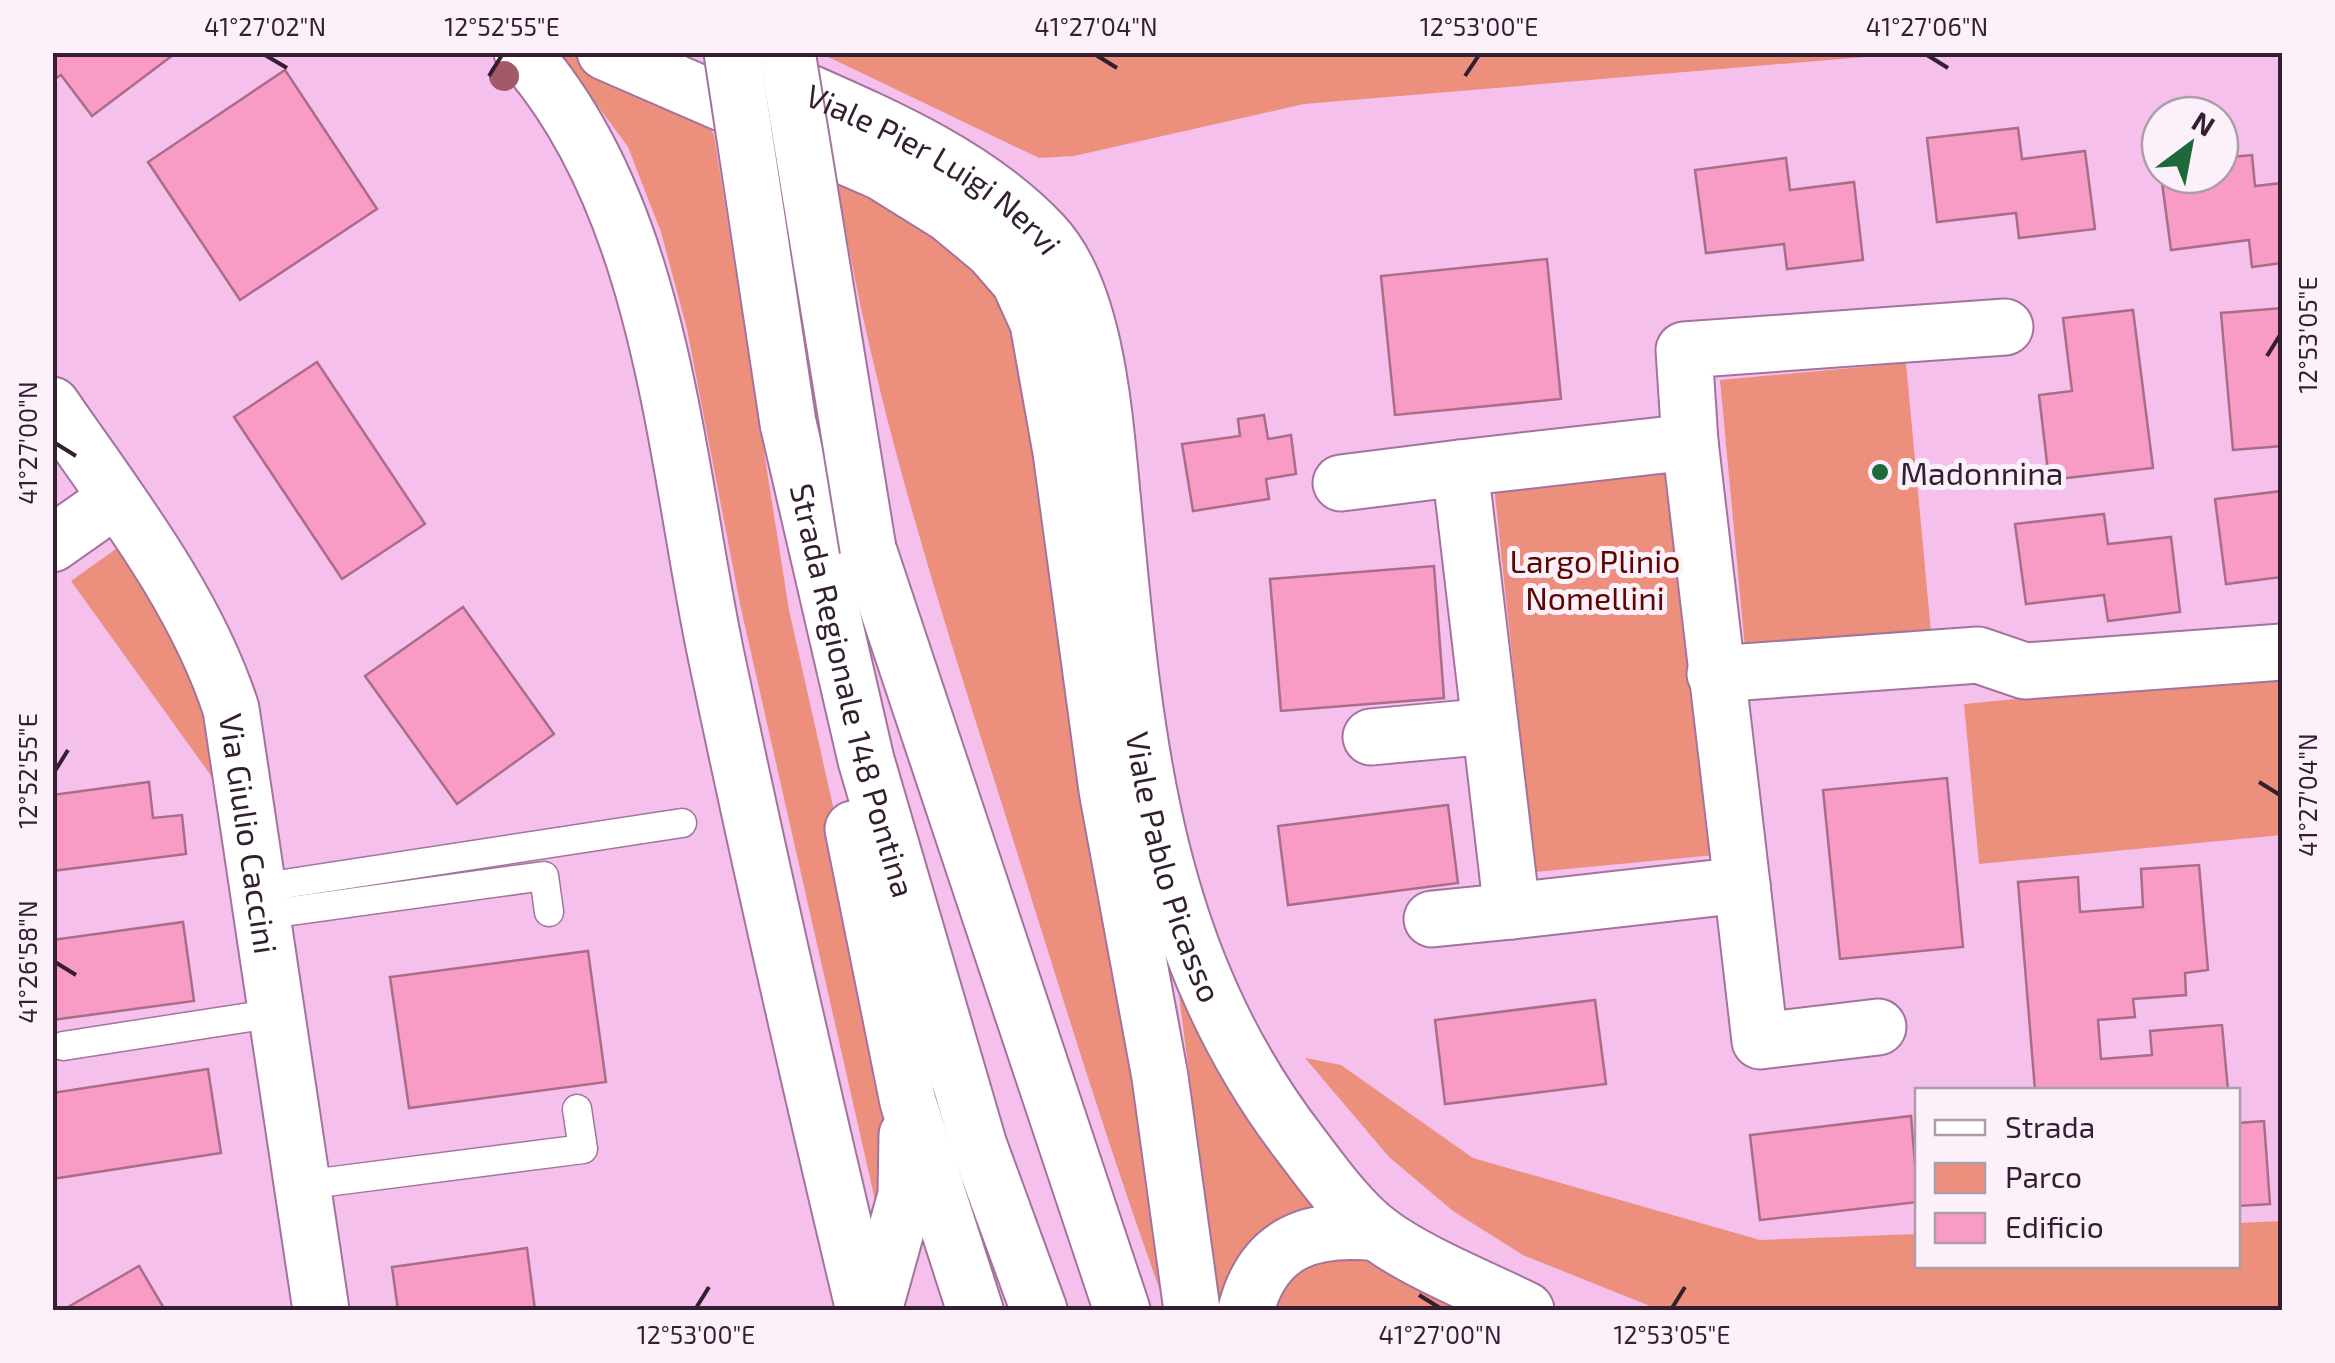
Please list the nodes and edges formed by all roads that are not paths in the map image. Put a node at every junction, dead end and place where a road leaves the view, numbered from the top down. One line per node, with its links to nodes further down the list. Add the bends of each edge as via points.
1 (522, 52): 34 (street, via 571,118 607,188 638,277)
2 (604, 52): 40 (street, via 881,172 950,215 1019,281 1038,323 1061,452 1107,790 1160,1077)
3 (722, 52): 6 (street, Viale Pier Luigi Nervi, via 960,168 1045,236)
4 (732, 52): 9 (street, Strada Regionale 148 Pontina, bridge)
5 (786, 52): 15 (street, Strada Regionale 148 Pontina, bridge)
6 (1074, 281): 32 (street, Viale Pablo Picasso, via 1104,412 1148,802 1184,934 1268,1102)
7 (2004, 327): 10 (street, via 1684,350)
8 (52, 405): 13 (street, Via Giulio Caccini)
9 (788, 423): 29 (street, via 810,621); 37 (street, Strada Regionale 148 Pontina, via 866,760 979,1146)
10 (1690, 442): 11 (street); 17 (street)
11 (1460, 468): 12 (street); 18 (street)
12 (1340, 482)
13 (116, 500): 14 (street); 22 (street, Via Giulio Caccini, via 184,602 219,672 231,710)
14 (52, 544)
15 (868, 549): 38 (street, Strada Regionale 148 Pontina); 39 (street)
16 (2282, 652): 17 (street, via 2025,671 1978,655)
17 (1715, 674): 21 (street)
18 (1490, 726): 19 (street); 23 (street)
19 (1371, 737)
20 (682, 823): 22 (lane)
21 (1742, 884): 23 (street); 27 (street, via 1760,1042)
22 (260, 902): 24 (lane, via 544,876); 26 (street, Via Giulio Caccini)
23 (1512, 911): 25 (street)
24 (549, 912)
25 (1432, 919)
26 (276, 1013): 28 (lane); 31 (street, Via Giulio Caccini)
27 (1878, 1027)
28 (63, 1046)
29 (908, 1102): 35 (street, via 906,1194); 36 (street)
30 (577, 1109): 31 (lane, via 583,1149)
31 (303, 1185): 33 (street, Via Giulio Caccini)
32 (1378, 1233): 41 (street, via 1333,1228 1287,1247 1254,1279); 42 (street, Viale Pablo Picasso)
33 (320, 1299)
34 (864, 1310)
35 (874, 1310)
36 (975, 1310)
37 (1039, 1310)
38 (1051, 1310)
39 (1122, 1310)
40 (1192, 1310)
41 (1246, 1310)
42 (1526, 1310)

